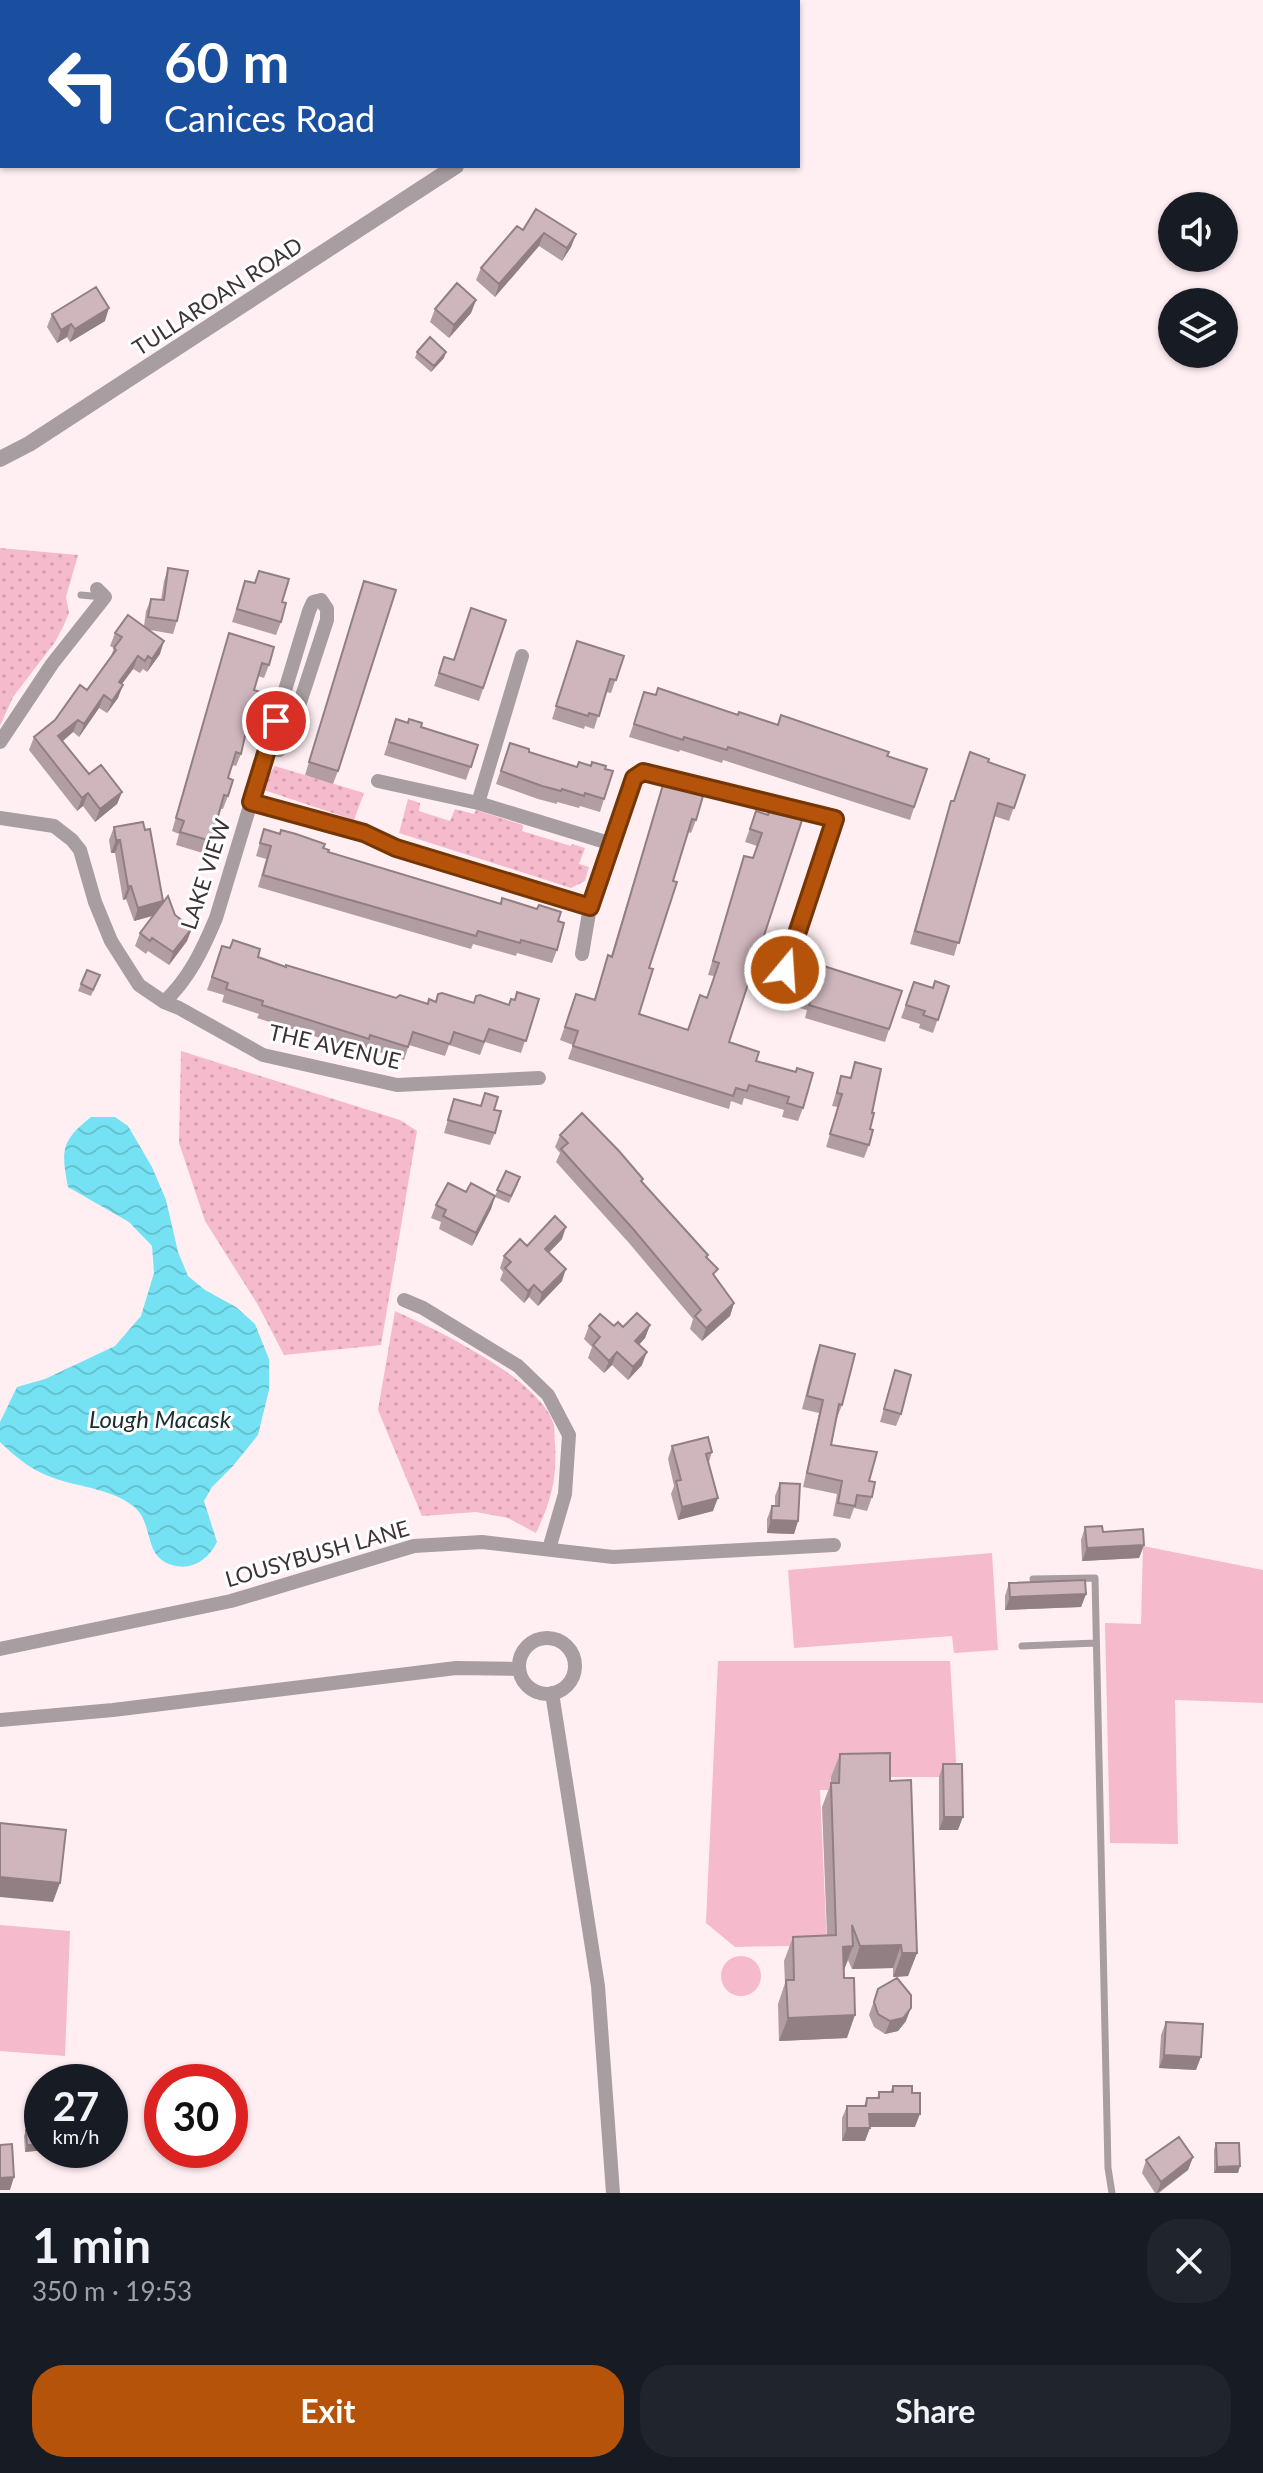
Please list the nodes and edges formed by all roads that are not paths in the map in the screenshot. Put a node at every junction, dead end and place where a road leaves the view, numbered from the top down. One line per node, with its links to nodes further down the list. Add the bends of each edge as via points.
1 (453, 168): 2 (street, TULLAROAN ROAD)
2 (0, 459)
3 (101, 593): 4 (lane); 6 (street)
4 (81, 595)
5 (522, 656): 10 (street)
6 (0, 742)
7 (268, 749): 7 (street, LAKE VIEW, via 309,611 321,600 327,620 288,739 279,750); 9 (street, LAKE VIEW)
8 (378, 781): 10 (street)
9 (251, 802): 13 (street); 16 (street, LAKE VIEW, via 206,942 180,988)
10 (478, 803): 12 (street)
11 (0, 818): 16 (street, THE AVENUE, via 54,826 72,840 111,941 139,985)
12 (612, 844): 13 (street); 15 (street, via 634,778 643,772 835,819)
13 (590, 907): 14 (street)
14 (582, 954)
15 (775, 1000)
16 (164, 1002): 17 (street, THE AVENUE, via 263,1055 397,1085)
17 (539, 1078)
18 (404, 1300): 20 (street, via 518,1366 548,1395 569,1435 565,1494)
19 (834, 1545): 20 (street, LOUSYBUSH LANE, via 613,1557)
20 (549, 1549): 24 (street, LOUSYBUSH LANE, via 482,1542 414,1546 231,1601)
21 (1033, 1579): 22 (lane, via 1095,1578)
22 (1096, 1643): 23 (lane); 29 (lane)
23 (1022, 1646)
24 (0, 1649)
25 (519, 1669): 26 (street, via 533,1690); 26 (street, via 530,1643 557,1639 575,1659 575,1674 567,1686); 27 (street, via 456,1668)
26 (552, 1693): 28 (street, via 598,1986)
27 (0, 1720)
28 (613, 2193)
29 (1112, 2193)

